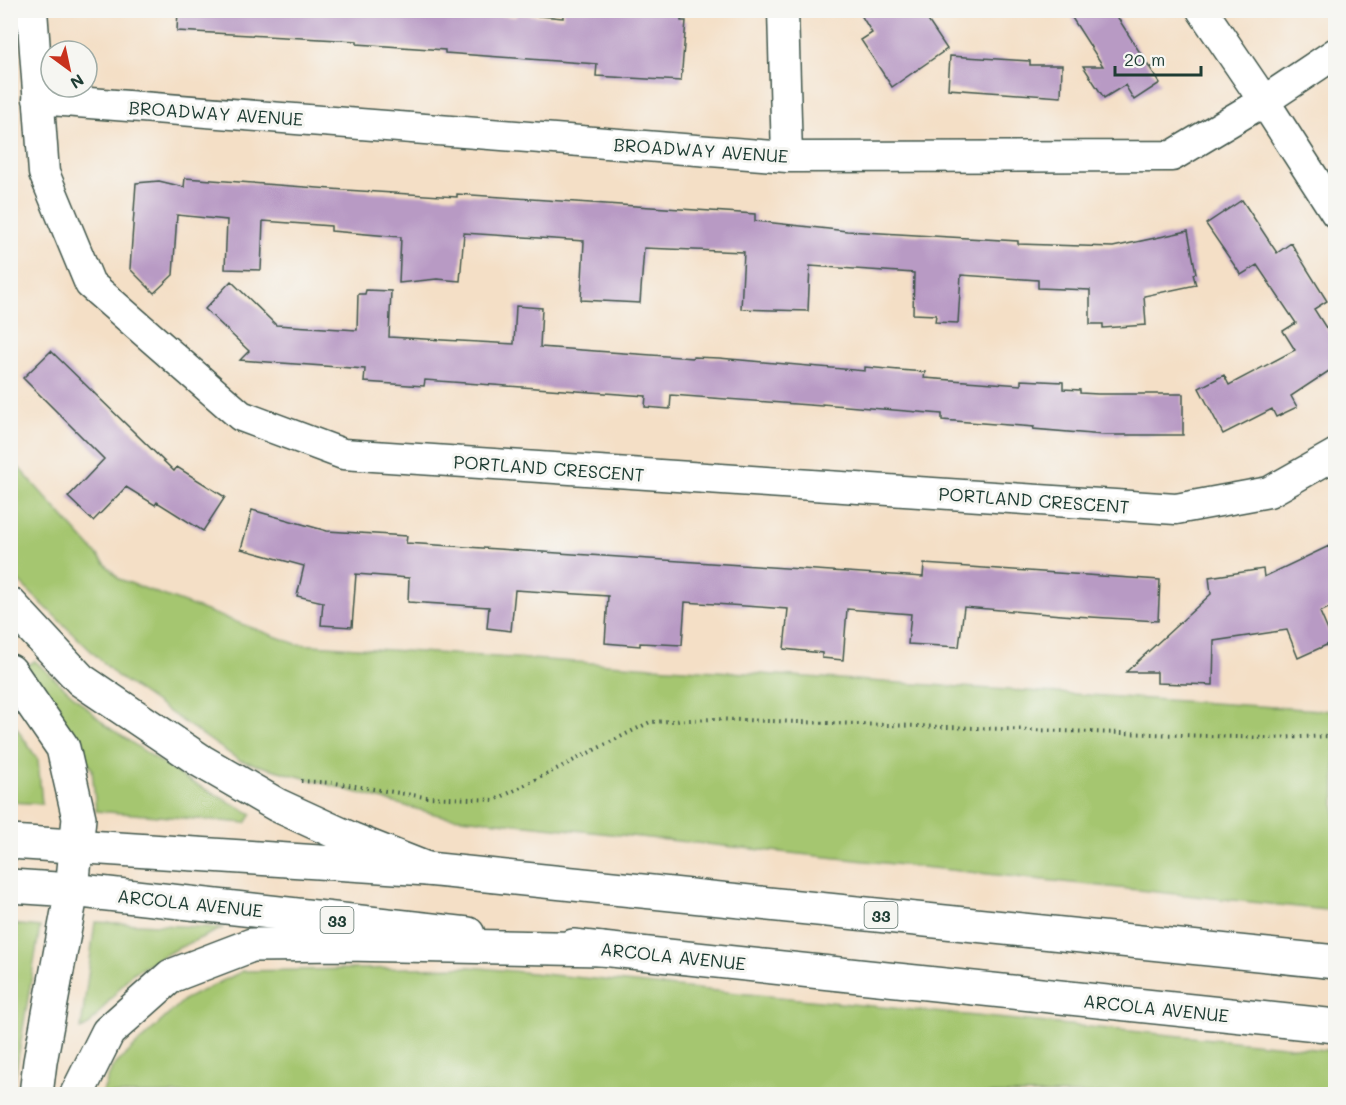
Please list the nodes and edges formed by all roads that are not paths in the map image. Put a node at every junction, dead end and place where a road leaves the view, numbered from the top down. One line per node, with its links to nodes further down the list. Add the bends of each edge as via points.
1 (32, 10): 5 (street, PORTLAND CRESCENT)
2 (783, 10): 7 (street)
3 (1202, 10): 6 (street)
4 (1335, 53): 6 (street, BROADWAY AVENUE)
5 (38, 99): 7 (street, BROADWAY AVENUE); 9 (street, PORTLAND CRESCENT, via 44,173 90,284 241,416 343,454 1176,509 1269,492)
6 (1264, 101): 7 (street, BROADWAY AVENUE, via 1172,156); 8 (street)
7 (787, 157)
8 (1335, 213)
9 (1335, 454)
10 (10, 604): 14 (main road, via 81,680 201,761 278,805)
11 (10, 671): 13 (main road, via 63,748 79,818)
12 (10, 842): 13 (main road, 33)
13 (77, 846): 14 (main road, 33); 16 (main road)
14 (427, 869): 18 (main road, 33)
15 (10, 886): 16 (main road, ARCOLA AVENUE / 33)
16 (72, 890): 17 (main road, ARCOLA AVENUE / 33); 20 (main road)
17 (602, 949): 19 (main road, ARCOLA AVENUE / 33); 21 (main road, via 252,945 171,976 108,1032)
18 (1335, 962)
19 (1335, 1026)
20 (36, 1095)
21 (77, 1095)

